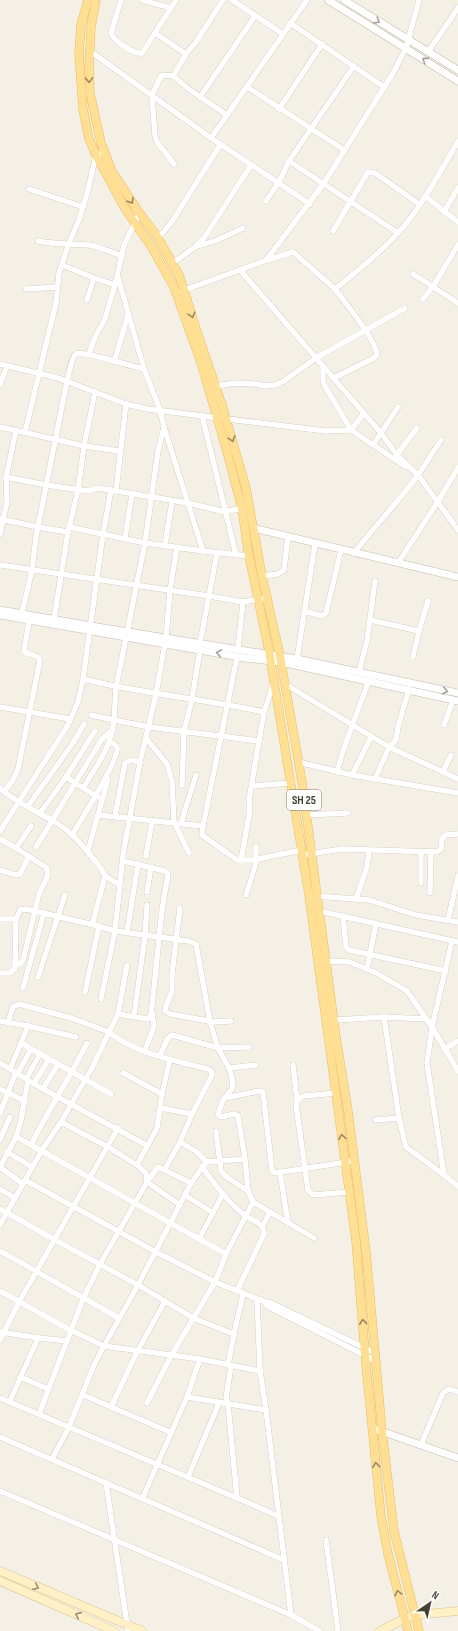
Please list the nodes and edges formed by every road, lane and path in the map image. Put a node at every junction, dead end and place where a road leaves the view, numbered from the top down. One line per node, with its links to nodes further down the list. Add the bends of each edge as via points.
1 (88, 0): 36 (main road, via 81,25 79,54)
2 (96, 0): 22 (main road, SH 25)
3 (121, 0): 17 (street, via 111,28 112,37 138,54 142,53)
4 (142, 0): 12 (street)
5 (176, 0): 12 (street)
6 (224, 0): 24 (street)
7 (232, 0): 15 (street)
8 (307, 0): 16 (street)
9 (328, 0): 21 (street)
10 (344, 0): 19 (street, one-way to 19)
11 (419, 0): 19 (street)
12 (171, 8): 17 (street)
13 (458, 8): 14 (street)
14 (456, 15): 23 (street)
15 (255, 16): 18 (street); 32 (street)
16 (290, 23): 18 (street); 20 (street)
17 (155, 33): 24 (street)
18 (283, 34): 29 (street)
19 (409, 40): 21 (street); 23 (street)
20 (322, 44): 25 (street); 33 (street)
21 (406, 48): 28 (street, one-way to 21); 30 (street)
22 (90, 51): 31 (street); 34 (main road, SH 25, one-way to 34, via 90,93)
23 (428, 52): 26 (street)
24 (186, 54): 27 (street)
25 (354, 66): 30 (street); 37 (street)
26 (458, 70)
27 (173, 76): 31 (street, via 161,76); 32 (street)
28 (458, 81)
29 (247, 87): 33 (street); 35 (street)
30 (384, 87): 41 (street)
31 (152, 95): 38 (street); 45 (street, via 155,136)
32 (200, 97): 35 (street)
33 (279, 109): 37 (street)
34 (94, 115): 36 (main road); 42 (main road, SH 25)
35 (227, 115): 38 (street)
36 (84, 116): 43 (main road)
37 (311, 129): 41 (street); 44 (street)
38 (211, 138): 40 (street)
39 (458, 142): 51 (street)
40 (220, 145): 46 (street); 64 (street, via 171,223)
41 (344, 150): 48 (street)
42 (104, 153): 43 (street); 58 (main road, SH 25, one-way to 58, via 112,171)
43 (96, 155): 56 (street); 60 (main road)
44 (289, 161): 47 (street); 48 (street)
45 (174, 164)
46 (251, 165): 47 (street); 68 (street, via 204,238)
47 (279, 182): 53 (street); 54 (street)
48 (324, 183): 52 (street); 54 (street)
49 (458, 188): 57 (street)
50 (29, 189): 56 (street)
51 (425, 196): 55 (street); 57 (street)
52 (350, 200): 55 (street, via 366,173 371,171); 62 (street); 63 (street)
53 (266, 201)
54 (310, 204): 70 (street)
55 (419, 204): 63 (street)
56 (83, 207): 66 (street)
57 (444, 212): 59 (street)
58 (140, 214): 60 (street); 64 (main road, SH 25)
59 (458, 222)
60 (135, 224): 69 (street, via 124,245); 82 (main road)
61 (242, 228): 68 (street)
62 (333, 231)
63 (398, 233): 81 (street)
64 (158, 238): 71 (main road, SH 25)
65 (38, 241): 66 (street, via 61,245)
66 (69, 243): 69 (street, via 97,247); 72 (street)
67 (458, 245): 79 (street)
68 (195, 247): 71 (street)
69 (122, 256): 74 (street)
70 (267, 260): 73 (street); 81 (street, via 291,252 296,253)
71 (173, 263): 82 (main road, SH 25)
72 (62, 265): 76 (street); 78 (street)
73 (240, 270): 82 (street); 90 (street)
74 (118, 274): 77 (street); 87 (street)
75 (412, 274): 79 (street)
76 (94, 278): 77 (street); 84 (street)
77 (115, 285): 89 (street, via 105,319)
78 (57, 286): 80 (street); 96 (street, via 56,303)
79 (433, 286): 83 (street); 85 (street)
80 (26, 289)
81 (335, 289): 88 (street)
82 (180, 292): 100 (main road, SH 25, one-way to 100); 107 (main road)
83 (423, 299)
84 (87, 300)
85 (458, 303)
86 (405, 308): 88 (street)
87 (129, 314): 91 (street); 95 (street)
88 (365, 331): 90 (street); 97 (street, via 377,354 374,358)
89 (89, 354): 91 (street); 98 (street, via 76,354)
90 (316, 358): 94 (street); 100 (street, via 275,385 235,383)
91 (114, 362): 95 (street)
92 (0, 364): 93 (street)
93 (6, 366): 96 (street); 99 (street)
94 (323, 366): 97 (street); 112 (street, via 324,386)
95 (144, 369): 104 (street)
96 (39, 373): 98 (street); 114 (street)
97 (334, 378): 105 (street)
98 (67, 381): 101 (street); 116 (street)
99 (0, 384)
100 (216, 386): 108 (main road, SH 25)
101 (95, 392): 102 (street); 119 (street)
102 (126, 404): 104 (street); 120 (street)
103 (398, 406): 115 (street)
104 (160, 410): 106 (street); 110 (street)
105 (364, 413): 112 (street); 115 (street)
106 (202, 416): 107 (street); 134 (street)
107 (217, 418): 108 (street); 133 (main road)
108 (226, 419): 112 (street, via 326,431); 137 (main road, SH 25, one-way to 137, via 246,488)
109 (0, 427): 113 (street)
110 (164, 427): 129 (street, via 158,451); 132 (street)
111 (417, 428): 121 (street)
112 (351, 430): 118 (street)
113 (16, 431): 114 (street); 124 (street)
114 (25, 432): 116 (street)
115 (381, 433): 118 (street); 121 (street)
116 (56, 439): 119 (street); 125 (street)
117 (441, 440): 123 (street)
118 (373, 445): 121 (street)
119 (84, 446): 120 (street); 126 (street)
120 (120, 451): 127 (street)
121 (395, 457): 123 (street)
122 (458, 468): 131 (street)
123 (418, 475): 131 (street); 151 (street)
124 (6, 477): 125 (street); 135 (street, via 7,502)
125 (46, 485): 126 (street); 136 (street)
126 (78, 490): 127 (street); 138 (street)
127 (113, 490): 128 (street); 141 (street)
128 (132, 494): 129 (street); 143 (street)
129 (153, 497): 130 (street); 144 (street)
130 (172, 501): 132 (street); 146 (street)
131 (437, 503): 139 (street); 154 (street)
132 (188, 504): 134 (street); 149 (street)
133 (242, 508): 134 (street); 153 (main road)
134 (225, 512): 152 (street)
135 (2, 519): 136 (street); 140 (street)
136 (38, 527): 138 (street); 156 (street)
137 (253, 528): 142 (street); 158 (main road, SH 25)
138 (68, 529): 141 (street); 157 (street)
139 (458, 530)
140 (0, 534)
141 (103, 534): 143 (street); 160 (street)
142 (288, 537): 145 (street); 158 (street, via 284,570 278,574)
143 (125, 538): 144 (street)
144 (145, 543): 146 (street); 162 (street)
145 (315, 544): 148 (street); 170 (street)
146 (165, 545): 147 (street)
147 (177, 547): 149 (street); 163 (street)
148 (341, 550): 151 (street); 170 (street, via 326,613 322,616)
149 (203, 551): 150 (street)
150 (217, 553): 152 (street); 164 (street)
151 (354, 553): 154 (street)
152 (236, 555): 153 (street)
153 (249, 556): 166 (main road)
154 (398, 563): 159 (street)
155 (0, 565): 156 (street)
156 (32, 570): 157 (street); 172 (street)
157 (61, 573): 160 (street); 173 (street)
158 (262, 576): 165 (main road, SH 25)
159 (458, 577)
160 (97, 579): 162 (street); 176 (street)
161 (375, 581): 174 (street)
162 (136, 585): 163 (street); 178 (street)
163 (170, 590): 164 (street); 179 (street)
164 (209, 596): 168 (street); 180 (street)
165 (267, 598): 166 (street); 184 (main road, SH 25)
166 (258, 600): 168 (street); 183 (main road)
167 (428, 601): 177 (street)
168 (243, 602): 181 (street)
169 (0, 610): 172 (street)
170 (304, 611): 185 (street)
171 (0, 615): 172 (street)
172 (21, 616): 173 (street); 175 (street)
173 (54, 619): 176 (street)
174 (370, 620): 177 (street); 186 (street)
175 (29, 621): 176 (street); 200 (street, via 24,651 40,660)
176 (90, 629): 178 (street); 187 (street)
177 (419, 631): 182 (street)
178 (126, 635): 179 (street); 191 (street)
179 (165, 641): 180 (street); 193 (street)
180 (200, 646): 181 (street); 195 (street)
181 (238, 653): 183 (street); 197 (street)
182 (413, 657)
183 (271, 658): 184 (street); 188 (main road)
184 (281, 659): 185 (street); 189 (street); 190 (main road, SH 25)
185 (297, 659): 186 (street)
186 (358, 672): 194 (street, one-way to 194)
187 (83, 679): 191 (street); 202 (street, via 78,702)
188 (274, 680): 199 (street); 229 (main road)
189 (369, 680): 192 (street); 206 (street)
190 (284, 684): 206 (street); 219 (main road, SH 25)
191 (116, 687): 193 (street); 203 (street)
192 (409, 689): 196 (street); 216 (street, via 396,740)
193 (156, 694): 195 (street); 207 (street)
194 (458, 694)
195 (192, 699): 197 (street); 210 (street)
196 (456, 700): 205 (street)
197 (227, 704): 199 (street); 211 (street)
198 (0, 707): 200 (street)
199 (264, 712): 214 (street)
200 (28, 713): 202 (street); 233 (street, via 18,769 14,780)
201 (91, 715): 203 (street)
202 (70, 719): 237 (street)
203 (114, 720): 207 (street); 208 (street)
204 (84, 724): 238 (street)
205 (444, 724)
206 (353, 726): 212 (street); 220 (street)
207 (149, 727): 210 (street); 213 (street)
208 (113, 730): 215 (street); 228 (street, via 102,739)
209 (94, 731): 225 (street)
210 (184, 731): 211 (street); 230 (street)
211 (222, 736): 214 (street); 250 (street)
212 (371, 737): 216 (street); 223 (street)
213 (146, 738): 218 (street); 247 (street, via 167,764 172,781)
214 (259, 741): 231 (street)
215 (110, 742): 222 (street, via 116,745 117,749); 232 (street)
216 (389, 747): 221 (street); 226 (street)
217 (451, 755): 221 (street)
218 (140, 762): 243 (street, via 130,760 126,763); 244 (street)
219 (298, 762): 220 (street); 242 (main road, SH 25)
220 (337, 772): 223 (street)
221 (443, 772): 227 (street)
222 (110, 773): 235 (street); 236 (street)
223 (352, 775): 226 (street)
224 (196, 776): 248 (street)
225 (66, 777): 228 (street); 239 (street)
226 (375, 779): 234 (street)
227 (458, 779)
228 (75, 783): 232 (street); 245 (street)
229 (292, 783): 231 (street); 263 (main road)
230 (182, 785)
231 (252, 786): 266 (street)
232 (83, 788): 235 (street)
233 (2, 790): 237 (street)
234 (458, 793)
235 (95, 795): 236 (street); 253 (street)
236 (102, 799): 241 (street)
237 (20, 802): 238 (street); 251 (street)
238 (28, 806): 239 (street)
239 (40, 813): 245 (street)
240 (348, 813): 242 (street)
241 (98, 815): 243 (street); 258 (street)
242 (306, 815): 263 (main road, SH 25)
243 (115, 816): 244 (street)
244 (131, 818): 246 (street); 268 (street)
245 (51, 820): 253 (street); 256 (street)
246 (152, 821): 247 (street); 265 (street)
247 (174, 822): 248 (street); 262 (street)
248 (181, 823): 250 (street)
249 (31, 826): 257 (street)
250 (203, 826): 266 (street, via 204,837 233,858)
251 (0, 831)
252 (458, 834): 261 (street, via 445,835 440,851)
253 (72, 835): 258 (street)
254 (0, 839): 257 (street)
255 (256, 846): 267 (street)
256 (36, 847)
257 (16, 848): 264 (street)
258 (88, 851): 272 (street)
259 (369, 851): 260 (street); 263 (street, via 336,850); 282 (street, via 367,867)
260 (421, 852): 261 (street); 274 (street)
261 (431, 852): 277 (street)
262 (189, 853)
263 (305, 853): 267 (street); 279 (main road); 281 (main road, SH 25)
264 (29, 856): 271 (street, via 20,874); 285 (street, via 48,871 38,894)
265 (146, 856)
266 (241, 860): 267 (street)
267 (256, 860): 280 (street)
268 (122, 861): 269 (street); 275 (street)
269 (138, 864): 270 (street); 298 (street)
270 (151, 867): 276 (street); 300 (street, via 168,874)
271 (0, 870)
272 (105, 876): 275 (street); 295 (street)
273 (458, 876): 292 (street)
274 (421, 883)
275 (120, 885): 297 (street)
276 (146, 892)
277 (430, 893)
278 (65, 895): 289 (street)
279 (309, 895): 281 (street); 304 (main road)
280 (246, 896)
281 (318, 896): 282 (street); 286 (main road, SH 25)
282 (356, 899): 292 (street, via 369,900 416,915)
283 (147, 905): 299 (street)
284 (180, 908): 301 (street)
285 (35, 911): 287 (street); 291 (street, via 20,910); 305 (street, via 22,960 20,964)
286 (319, 911): 288 (street); 304 (main road, SH 25)
287 (44, 913): 289 (street); 311 (street)
288 (343, 916): 294 (street); 303 (street, via 347,949)
289 (57, 917): 295 (street); 310 (street)
290 (0, 919): 291 (street)
291 (16, 919): 305 (street)
292 (448, 920): 293 (street)
293 (458, 922)
294 (376, 923): 302 (street); 303 (street)
295 (90, 924): 296 (street)
296 (99, 926): 297 (street); 312 (street)
297 (115, 931): 298 (street); 313 (street)
298 (127, 932): 299 (street)
299 (145, 936): 300 (street); 316 (street)
300 (159, 938): 301 (street); 314 (street)
301 (175, 940): 322 (street, via 196,944); 322 (street, via 173,988 165,1011)
302 (455, 942): 308 (street)
303 (370, 955): 307 (street); 308 (street)
304 (322, 961): 307 (street, via 350,962); 319 (main road, SH 25); 355 (main road)
305 (15, 964): 309 (street, via 10,973)
306 (127, 966): 315 (street)
307 (367, 969): 318 (street, via 407,991)
308 (446, 971): 325 (street)
309 (0, 973)
310 (38, 977)
311 (23, 988)
312 (85, 992)
313 (101, 999)
314 (152, 1011): 316 (street, via 147,1019); 335 (street, via 154,1027)
315 (118, 1014): 316 (street); 326 (street)
316 (134, 1016)
317 (384, 1017): 318 (street); 319 (street); 367 (street)
318 (426, 1019): 325 (street)
319 (335, 1020): 383 (main road, SH 25, via 348,1111)
320 (0, 1021): 323 (street)
321 (231, 1021): 322 (street)
322 (210, 1022): 332 (street)
323 (8, 1023): 324 (street); 326 (street, via 13,1007 19,1004)
324 (28, 1026): 327 (street); 329 (street)
325 (432, 1027): 334 (street); 390 (street, via 427,1068)
326 (110, 1032): 335 (street, via 128,1044); 350 (street)
327 (76, 1037)
328 (458, 1041): 334 (street)
329 (21, 1043): 333 (street); 346 (street)
330 (87, 1043): 348 (street)
331 (249, 1047): 332 (street)
332 (218, 1048): 337 (street, via 172,1035); 344 (street)
333 (31, 1049): 336 (street); 346 (street)
334 (444, 1049): 345 (street)
335 (145, 1050): 337 (street)
336 (40, 1054): 338 (street); 349 (street)
337 (160, 1056): 339 (street)
338 (49, 1059): 341 (street); 351 (street)
339 (170, 1060): 357 (street); 365 (street, via 211,1071 212,1075)
340 (0, 1063): 346 (street)
341 (58, 1064): 348 (street); 352 (street)
342 (256, 1065): 344 (street)
343 (293, 1065): 360 (street)
344 (229, 1068): 359 (street, via 233,1085)
345 (458, 1071)
346 (15, 1072): 349 (street); 354 (street)
347 (123, 1072): 357 (street)
348 (73, 1073): 350 (street); 358 (street)
349 (27, 1079): 351 (street); 361 (street)
350 (85, 1079): 356 (street); 362 (street)
351 (34, 1083): 352 (street)
352 (43, 1089): 358 (street)
353 (0, 1091): 354 (street)
354 (7, 1093): 361 (street); 364 (street)
355 (336, 1093): 360 (street, via 304,1096); 383 (main road, one-way to 355)
356 (112, 1094)
357 (162, 1094): 363 (street)
358 (58, 1097): 362 (street); 375 (street)
359 (225, 1098): 380 (street, via 218,1114 222,1117 234,1114 238,1116); 389 (street, via 263,1092 272,1170 275,1173)
360 (297, 1100): 388 (street)
361 (25, 1101): 372 (street)
362 (71, 1104): 369 (street); 370 (street)
363 (161, 1108): 365 (street); 376 (street, via 158,1128)
364 (0, 1113)
365 (192, 1114): 374 (street)
366 (10, 1117): 373 (street)
367 (399, 1118): 368 (street); 390 (street, via 406,1147)
368 (376, 1120)
369 (61, 1122): 377 (street); 378 (street)
370 (118, 1128): 376 (street); 377 (street)
371 (216, 1131): 382 (street)
372 (16, 1138): 375 (street); 379 (street)
373 (0, 1140)
374 (180, 1142): 381 (street, via 197,1152); 387 (street)
375 (31, 1145): 378 (street)
376 (148, 1146): 384 (street)
377 (108, 1147): 384 (street); 391 (street)
378 (42, 1150): 385 (street); 391 (street)
379 (4, 1154): 385 (street); 392 (street, via 2,1170)
380 (245, 1159): 382 (street); 397 (street)
381 (207, 1162): 382 (street); 386 (street)
382 (220, 1162): 397 (street, via 222,1173)
383 (349, 1162): 388 (street); 398 (main road); 414 (main road, SH 25)
384 (137, 1165): 393 (street, via 146,1173)
385 (32, 1167): 392 (street)
386 (202, 1167): 394 (street); 399 (street)
387 (165, 1169): 393 (street, via 158,1166); 394 (street)
388 (305, 1169): 389 (street); 398 (street, via 308,1190 313,1195)
389 (280, 1172): 412 (street)
390 (444, 1175): 395 (street)
391 (90, 1177): 403 (street); 405 (street)
392 (24, 1182): 401 (street); 405 (street)
393 (147, 1182): 403 (street); 404 (street)
394 (191, 1183): 400 (street)
395 (458, 1186)
396 (0, 1190): 401 (street)
397 (248, 1191): 402 (street)
398 (349, 1192): 413 (main road)
399 (224, 1194): 409 (street); 410 (street)
400 (186, 1195): 404 (street); 409 (street)
401 (15, 1198): 408 (street)
402 (253, 1202): 407 (street); 410 (street)
403 (135, 1204): 411 (street); 417 (street)
404 (180, 1205): 411 (street)
405 (74, 1207): 417 (street); 420 (street)
406 (0, 1209): 408 (street)
407 (270, 1212): 412 (street); 416 (street)
408 (7, 1213): 415 (street); 420 (street)
409 (213, 1213): 419 (street)
410 (246, 1216): 416 (street); 423 (street)
411 (171, 1222): 419 (street); 422 (street)
412 (288, 1223): 418 (street)
413 (354, 1224): 414 (main road); 444 (main road, one-way to 413)
414 (363, 1224): 446 (main road, SH 25)
415 (0, 1225)
416 (262, 1227): 429 (street, via 264,1234)
417 (119, 1233): 422 (street); 424 (street)
418 (314, 1238)
419 (199, 1239): 423 (street)
420 (55, 1240): 424 (street); 425 (street)
421 (0, 1251): 425 (street)
422 (156, 1252): 426 (street); 427 (street)
423 (226, 1254): 426 (street)
424 (100, 1264): 427 (street); 430 (street)
425 (38, 1271): 430 (street); 433 (street)
426 (215, 1282): 429 (street); 435 (street)
427 (138, 1284): 432 (street); 434 (street)
428 (0, 1291): 433 (street)
429 (240, 1292): 431 (street); 438 (street)
430 (83, 1298): 434 (street); 436 (street)
431 (260, 1300): 444 (street); 449 (street)
432 (165, 1301): 435 (street); 443 (street)
433 (19, 1302): 436 (street); 437 (street)
434 (119, 1318): 442 (street)
435 (193, 1318): 438 (street); 445 (street)
436 (70, 1330): 441 (street); 442 (street)
437 (1, 1333): 439 (street); 440 (street)
438 (234, 1334): 448 (street)
439 (38, 1338): 441 (street); 450 (street)
440 (0, 1340)
441 (68, 1341): 451 (street)
442 (104, 1346): 443 (street); 453 (street)
443 (138, 1350): 445 (street); 460 (street)
444 (365, 1351): 446 (street); 464 (main road)
445 (171, 1356): 447 (street); 457 (street)
446 (376, 1357): 465 (main road, SH 25)
447 (200, 1359): 448 (street); 454 (street)
448 (229, 1365): 449 (street); 459 (street, via 226,1394)
449 (260, 1371): 461 (street)
450 (20, 1377): 451 (street); 456 (street)
451 (48, 1389): 462 (street)
452 (458, 1392): 468 (street, via 449,1389 443,1393)
453 (83, 1395): 460 (street); 463 (street)
454 (187, 1397): 458 (street); 466 (street)
455 (0, 1398): 456 (street)
456 (10, 1401): 462 (street)
457 (147, 1403)
458 (219, 1403): 459 (street); 472 (street)
459 (228, 1404): 461 (street); 475 (street)
460 (111, 1407): 466 (street)
461 (266, 1410): 477 (street)
462 (39, 1414): 463 (street)
463 (69, 1427): 470 (street); 471 (street)
464 (372, 1428): 465 (street); 486 (main road, one-way to 464, via 381,1516)
465 (382, 1431): 468 (street); 485 (main road, SH 25, via 394,1531)
466 (172, 1433): 471 (street)
467 (0, 1437): 470 (street)
468 (421, 1445): 469 (street)
469 (458, 1458)
470 (52, 1460): 473 (street)
471 (158, 1464): 472 (street); 476 (street)
472 (188, 1477): 475 (street)
473 (106, 1483): 476 (street); 478 (street)
474 (0, 1491): 478 (street)
475 (237, 1498): 477 (street)
476 (142, 1499): 480 (street)
477 (278, 1516): 480 (street)
478 (114, 1540): 484 (street); 487 (street)
479 (326, 1540): 491 (street)
480 (284, 1560): 484 (street)
481 (0, 1572): 487 (main road, one-way to 487)
482 (0, 1582): 488 (main road, one-way to 482)
483 (458, 1611): 485 (main road)
484 (291, 1615): 490 (street)
485 (415, 1615): 486 (main road); 494 (main road, SH 25)
486 (404, 1619): 492 (main road); 493 (main road)
487 (127, 1628): 489 (main road)
488 (114, 1631)
489 (142, 1631)
490 (319, 1631)
491 (338, 1631)
492 (380, 1631)
493 (408, 1631)
494 (419, 1631)

